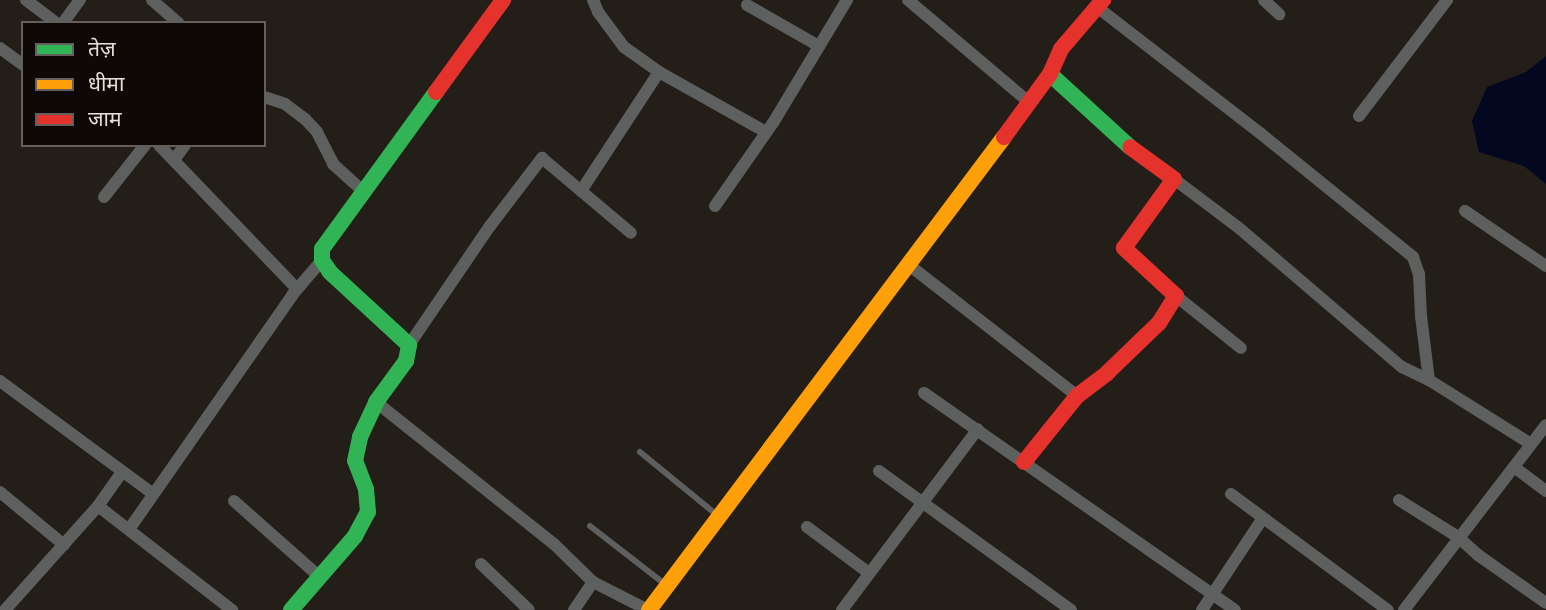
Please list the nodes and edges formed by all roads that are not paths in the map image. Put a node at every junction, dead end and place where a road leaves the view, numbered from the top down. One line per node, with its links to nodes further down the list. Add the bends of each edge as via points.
1 (26, 0): 13 (street)
2 (80, 0): 14 (street)
3 (152, 0): 15 (street)
4 (503, 0): 31 (street)
5 (593, 0): 19 (street, via 624,47)
6 (847, 0): 16 (street)
7 (908, 0): 22 (street)
8 (1264, 0): 12 (street)
9 (1447, 0): 23 (street)
10 (1100, 4): 20 (street, via 1061,49); 43 (street, via 1413,257 1419,274)
11 (747, 5): 16 (street)
12 (1279, 14)
13 (54, 21)
14 (64, 21)
15 (176, 21)
16 (819, 46): 24 (street)
17 (0, 48): 18 (street)
18 (21, 64)
19 (659, 72): 24 (street); 30 (street)
20 (1050, 74): 22 (street); 29 (street, via 1130,147)
21 (266, 98): 31 (street, via 285,104 306,120 333,164)
22 (1030, 103): 37 (street)
23 (1359, 116)
24 (766, 132): 33 (street)
25 (143, 147): 32 (street)
26 (161, 147): 28 (street)
27 (184, 147): 28 (street)
28 (174, 160): 39 (street)
29 (1174, 179): 40 (street, via 1124,248); 43 (street, via 1343,314 1402,368)
30 (580, 191): 35 (street); 41 (street, via 542,158)
31 (364, 192): 36 (street, via 322,249)
32 (104, 197)
33 (715, 206)
34 (1465, 211): 38 (street)
35 (631, 233)
36 (322, 260): 39 (street); 41 (street)
37 (909, 265): 46 (street); 64 (street)
38 (1546, 266)
39 (297, 289): 58 (street)
40 (1176, 296): 42 (street); 46 (street, via 1159,323)
41 (409, 345): 47 (street, via 406,361)
42 (1241, 348)
43 (1429, 380): 50 (street)
44 (0, 381): 55 (street)
45 (925, 393): 49 (street)
46 (1077, 396): 52 (street)
47 (376, 402): 73 (street, via 355,461 366,489 368,512 355,536); 74 (street, via 554,544)
48 (1546, 425): 50 (street)
49 (978, 429): 52 (street); 62 (street)
50 (1531, 444): 53 (street)
51 (640, 452): 64 (lane)
52 (1024, 462): 76 (street)
53 (1514, 467): 56 (street); 69 (street)
54 (879, 471): 62 (street)
55 (122, 472): 58 (street); 63 (street)
56 (1546, 491)
57 (0, 492): 70 (street)
58 (153, 494): 68 (street)
59 (1231, 494): 65 (street)
60 (1399, 500): 69 (street)
61 (234, 501): 73 (street)
62 (922, 502): 72 (street); 86 (street)
63 (98, 506): 68 (street); 70 (street)
64 (718, 516): 75 (street)
65 (1263, 518): 76 (street); 89 (street)
66 (590, 526): 75 (lane)
67 (807, 527): 72 (street)
68 (130, 528): 80 (street)
69 (1458, 537): 77 (street); 90 (street)
70 (64, 545): 79 (street)
71 (481, 564): 82 (street)
72 (869, 573): 85 (street)
73 (320, 577): 81 (street)
74 (593, 582): 83 (street); 84 (street)
75 (667, 586): 84 (street)
76 (1213, 594): 87 (street); 88 (street)
77 (1546, 603)
78 (0, 604): 79 (street)
79 (6, 610)
80 (232, 610)
81 (291, 610)
82 (529, 610)
83 (574, 610)
84 (649, 610)
85 (842, 610)
86 (1071, 610)
87 (1202, 610)
88 (1235, 610)
89 (1388, 610)
90 (1404, 610)

